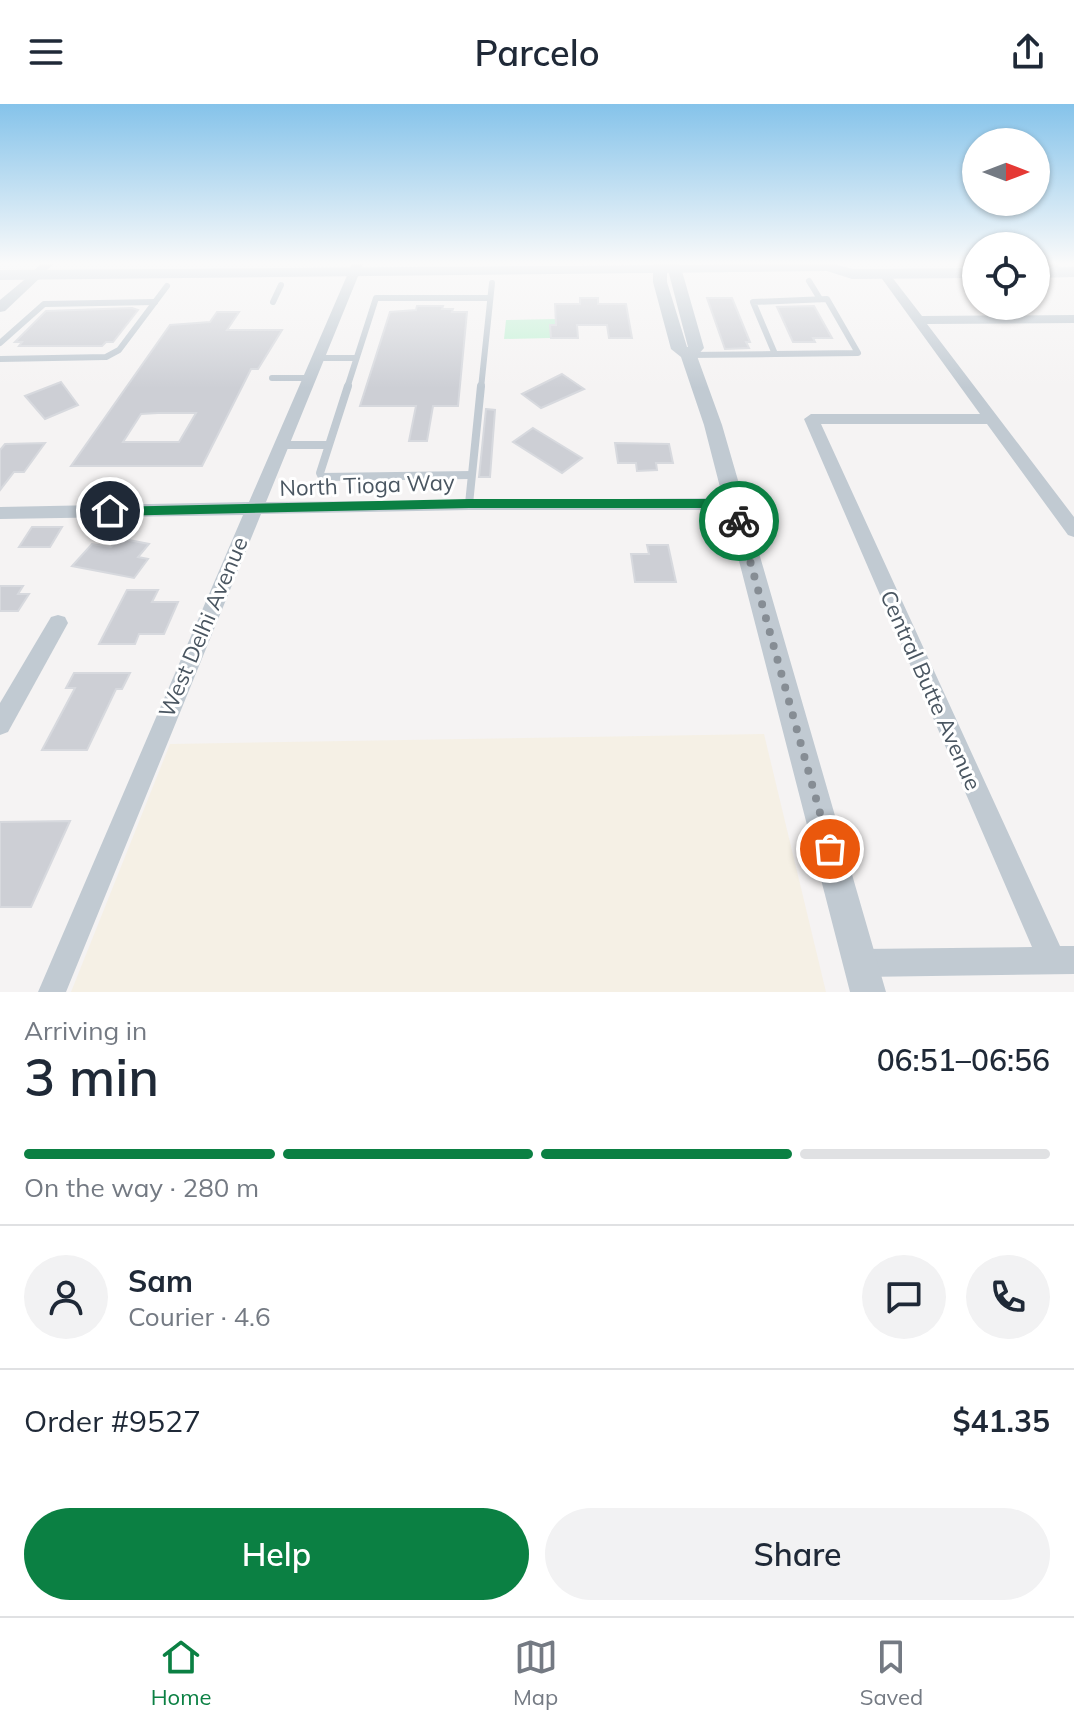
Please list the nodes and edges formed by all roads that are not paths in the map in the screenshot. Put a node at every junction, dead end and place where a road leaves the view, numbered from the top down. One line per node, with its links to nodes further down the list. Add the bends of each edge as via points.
1 (42, 305): 12 (lane)
2 (152, 305): 17 (lane, via 119,350 106,357)
3 (339, 305): 15 (street, West Delhi Avenue)
4 (374, 305): 16 (lane)
5 (489, 305): 23 (lane)
6 (672, 305): 14 (street, via 679,349)
7 (754, 305): 13 (lane)
8 (831, 305): 13 (lane, via 858,353)
9 (908, 305): 11 (street)
10 (1074, 319): 11 (street)
11 (919, 320): 20 (street)
12 (0, 343)
13 (775, 354): 14 (lane)
14 (688, 355): 25 (street)
15 (316, 358): 16 (lane); 19 (street, West Delhi Avenue)
16 (356, 358): 22 (lane)
17 (0, 359)
18 (272, 378): 19 (lane)
19 (308, 378): 21 (street, West Delhi Avenue)
20 (992, 419): 28 (street); 31 (street, Central Butte Avenue, via 811,419)
21 (280, 445): 22 (lane); 26 (street, West Delhi Avenue)
22 (328, 445): 23 (lane, via 322,477)
23 (471, 475): 24 (lane)
24 (469, 504): 25 (street, North Tioga Way); 26 (street, North Tioga Way)
25 (735, 504): 32 (street)
26 (252, 510): 27 (street, North Tioga Way); 33 (street, West Delhi Avenue)
27 (0, 513)
28 (1074, 530)
29 (58, 623): 30 (street)
30 (0, 724)
31 (1063, 960): 32 (street)
32 (865, 978)
33 (52, 992)

